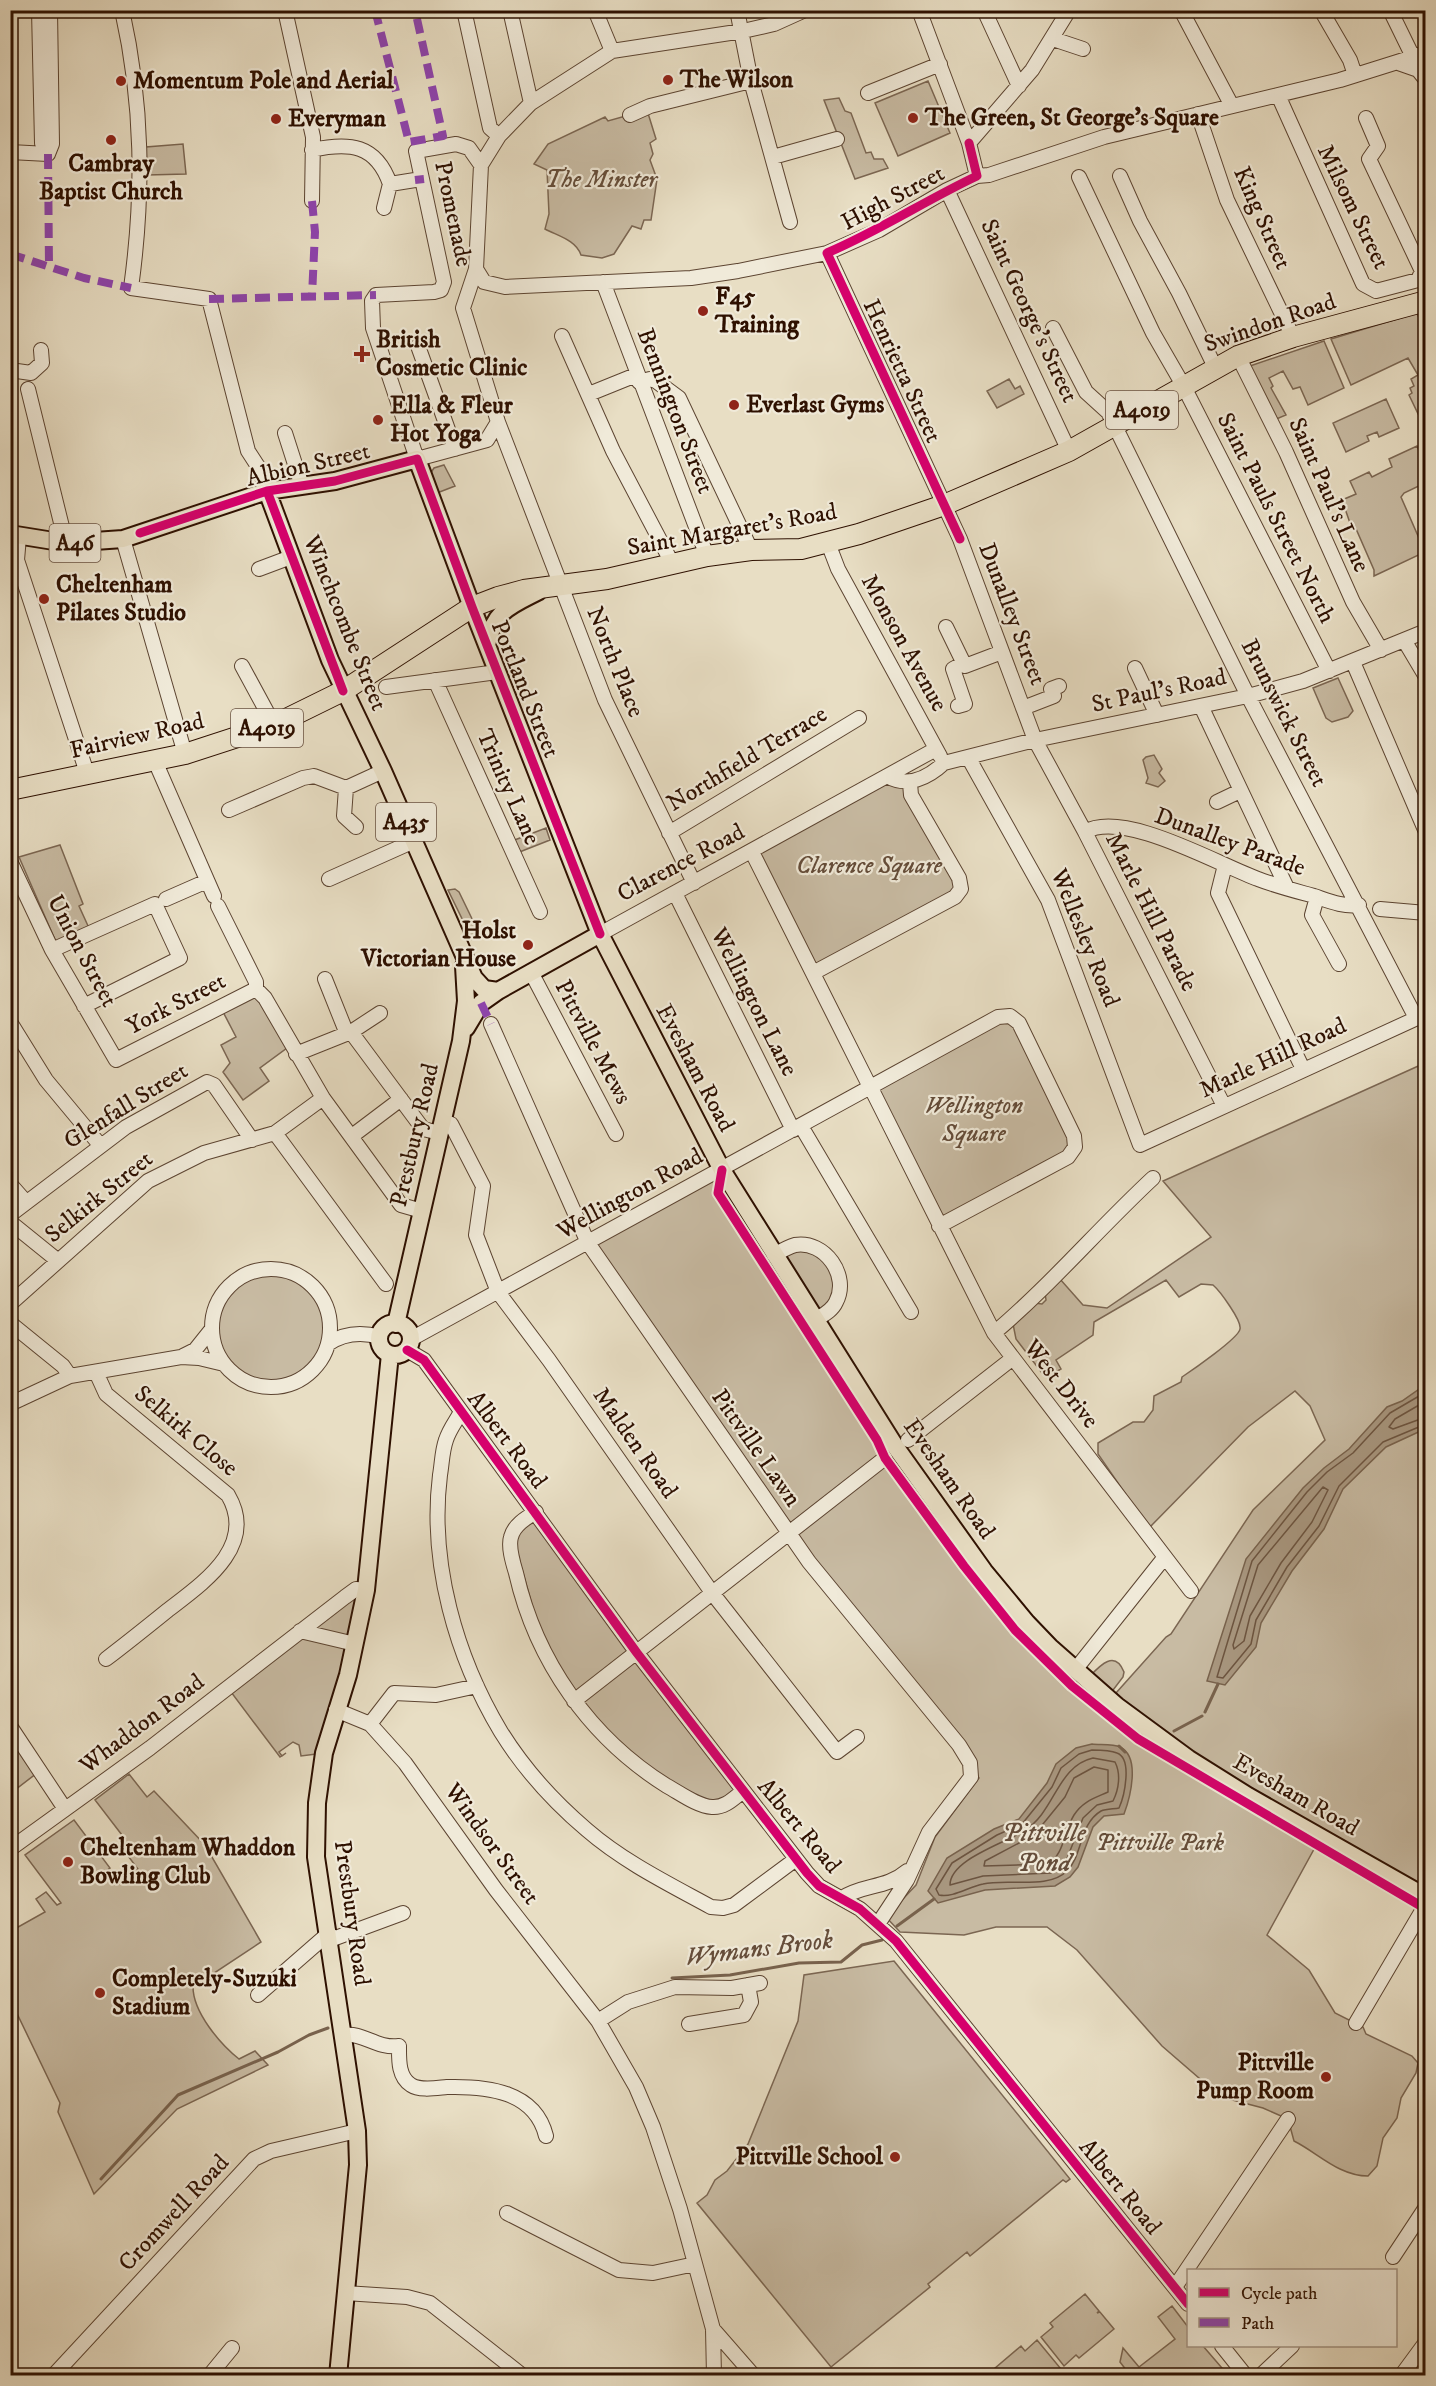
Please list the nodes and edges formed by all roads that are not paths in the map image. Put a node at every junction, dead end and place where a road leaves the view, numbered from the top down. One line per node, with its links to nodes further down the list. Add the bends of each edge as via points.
1 (39, 10): 39 (street, via 42,143)
2 (50, 10): 39 (street, via 52,144)
3 (122, 10): 76 (street, Winchcombe Street, via 139,123 138,232 131,288 209,299 248,451)
4 (285, 10): 37 (street, via 303,84)
5 (464, 10): 34 (street, via 489,128)
6 (510, 10): 29 (street)
7 (595, 10): 19 (street)
8 (737, 10): 16 (street)
9 (805, 10): 16 (street, via 774,24)
10 (920, 10): 22 (street)
11 (984, 10): 26 (street)
12 (1069, 10): 17 (street)
13 (1181, 10): 30 (street)
14 (1321, 10): 23 (street, via 1350,60)
15 (1390, 10): 20 (street)
16 (743, 31): 19 (street); 25 (street)
17 (1053, 39): 18 (street); 26 (street)
18 (1083, 49)
19 (612, 51): 29 (street)
20 (1419, 55): 21 (street, High Street)
21 (1398, 63): 23 (street, High Street); 24 (street, via 1418,70)
22 (940, 64): 27 (street); 36 (street)
23 (1354, 75): 28 (street, High Street)
24 (1425, 80)
25 (751, 81): 32 (street, via 650,106); 40 (street)
26 (1020, 86): 36 (street)
27 (868, 93)
28 (1278, 95): 30 (street, High Street); 33 (street, Milsom Street, via 1363,284 1376,291 1419,280 1421,265 1369,159 1378,146)
29 (531, 103): 34 (street)
30 (1232, 106): 31 (street, High Street)
31 (1198, 114): 42 (street, High Street, via 1104,137); 57 (street, King Street, via 1227,200)
32 (630, 115)
33 (1366, 118)
34 (499, 136): 41 (street)
35 (837, 139): 40 (street)
36 (969, 143): 42 (street)
37 (312, 150): 46 (street, via 338,145 362,151 381,162); 48 (street)
38 (10, 152): 39 (street)
39 (48, 154)
40 (773, 157): 50 (street)
41 (481, 165): 52 (street); 74 (street, Promenade, via 469,148 456,144 416,151 443,275 442,286 434,292 376,295 372,301 373,328)
42 (977, 176): 47 (street, High Street)
43 (1120, 176): 61 (street)
44 (1078, 177): 64 (street, Saint Pauls Street North, via 1153,333)
45 (415, 180): 46 (street)
46 (390, 184): 49 (street)
47 (947, 190): 51 (street, High Street, via 879,230); 73 (street, Saint George's Street)
48 (312, 201)
49 (384, 208)
50 (790, 222)
51 (827, 253): 53 (street, High Street, via 691,278); 77 (street, Henrietta Street)
52 (476, 269): 53 (street, High Street, via 484,282 496,287); 67 (street, North Place, via 464,308)
53 (603, 282): 63 (street, Bennington Street)
54 (1425, 301): 57 (highway, Swindon Road / A4019)
55 (1053, 328): 68 (street, Brunswick Street, via 1086,392 1108,412)
56 (562, 336): 66 (street)
57 (1293, 337): 60 (highway, Swindon Road / A4019)
58 (418, 346): 71 (street)
59 (41, 350): 62 (street, via 42,363 32,373)
60 (1238, 356): 61 (highway, Swindon Road / A4019); 93 (street, Saint Paul's Lane, via 1353,602)
61 (1215, 367): 64 (highway, Swindon Road / A4019)
62 (10, 370)
63 (638, 379): 66 (street); 82 (street, via 661,383 683,403); 84 (street, Bennington Street)
64 (1183, 385): 68 (highway, Swindon Road / A4019); 99 (street, Saint Pauls Street North)
65 (28, 389): 80 (street)
66 (589, 394): 85 (street, via 613,451)
67 (498, 422): 70 (street); 72 (street, North Place)
68 (1115, 426): 73 (highway, Swindon Road / A4019); 106 (street, Brunswick Street)
69 (285, 433): 75 (street)
70 (487, 440): 71 (street, Albion Street); 72 (street)
71 (455, 449): 74 (street, Albion Street)
72 (509, 451): 87 (street, North Place)
73 (1069, 451): 77 (highway, Swindon Road / A4019)
74 (417, 459): 75 (main road, Albion Street / A46); 88 (main road, Portland Street)
75 (302, 486): 76 (main road, Albion Street / A46)
76 (267, 491): 79 (main road, Albion Street / A46); 83 (main road, Winchcombe Street / A435)
77 (944, 505): 81 (highway, Saint Margaret's Road / A4019); 94 (street, Dunalley Street)
78 (15, 536): 80 (main road, Albion Street / A46); 120 (street, via 17,560)
79 (123, 539): 80 (main road, Albion Street / A46); 115 (street)
80 (66, 543)
81 (828, 543): 82 (highway, Saint Margaret's Road / A4019, via 793,550); 114 (street, Monson Avenue, via 838,569)
82 (751, 550): 84 (highway, Saint Margaret's Road / A4019)
83 (291, 556): 86 (street); 105 (main road, Winchcombe Street / A435)
84 (707, 556): 85 (highway, Saint Margaret's Road / A4019)
85 (672, 563): 87 (highway, Saint Margaret's Road / A4019, via 607,579)
86 (259, 569)
87 (555, 585): 88 (highway, Fairview Road / A4019, via 511,593); 92 (main road, via 498,615); 131 (street, North Place)
88 (472, 607): 92 (main road, Portland Street); 105 (highway, Fairview Road / A4019)
89 (946, 627): 96 (street)
90 (1425, 631): 91 (street, St Paul's Road)
91 (1404, 640): 93 (street, St Paul's Road); 101 (street)
92 (487, 645): 100 (main road, Portland Street)
93 (1381, 650): 95 (street, St Paul's Road)
94 (1002, 652): 96 (street); 109 (street, Dunalley Street)
95 (1353, 662): 99 (street, St Paul's Road); 130 (street)
96 (964, 663): 107 (street, via 952,669 965,704)
97 (242, 666): 112 (street)
98 (1135, 668): 110 (street)
99 (1329, 671): 106 (street, St Paul's Road)
100 (497, 672): 102 (street); 147 (main road, Portland Street)
101 (1425, 677)
102 (435, 680): 104 (street); 145 (street, Trinity Lane)
103 (1059, 686): 109 (street, via 1051,689 1054,696)
104 (386, 687)
105 (343, 691): 112 (highway, Fairview Road / A4019); 119 (main road, Winchcombe Street / A435)
106 (1248, 696): 108 (street, St Paul's Road); 143 (street, Brunswick Street)
107 (958, 706)
108 (1201, 706): 110 (street, St Paul's Road); 125 (street)
109 (1023, 708): 113 (street, Dunalley Street)
110 (1157, 715): 113 (street, St Paul's Road)
111 (851, 720): 131 (street, Northfield Terrace)
112 (274, 725): 115 (highway, Fairview Road / A4019)
113 (1035, 740): 116 (street, St Paul's Road); 129 (street, Marle Hill Parade)
114 (936, 749): 118 (street, Monson Avenue); 121 (street, Clarence Road)
115 (185, 754): 117 (highway, Fairview Road / A4019)
116 (968, 757): 118 (street, St Paul's Road); 177 (street, Wellesley Road, via 1048,900)
117 (155, 761): 120 (highway, Fairview Road / A4019); 137 (street)
118 (944, 763): 122 (street)
119 (383, 771): 123 (street); 132 (main road, Winchcombe Street / A435)
120 (87, 773): 124 (highway, Fairview Road / A4019)
121 (887, 776): 122 (street); 133 (street, Clarence Road)
122 (910, 783): 152 (street, via 911,795 959,878 961,889 955,897)
123 (346, 788): 127 (street, via 314,776 303,778); 128 (street, via 344,816)
124 (10, 790)
125 (1240, 791): 126 (street); 139 (street)
126 (1217, 802)
127 (229, 810)
128 (356, 827)
129 (1085, 832): 135 (street, Dunalley Parade, via 1100,826 1132,830 1188,848); 169 (street, Marle Hill Parade)
130 (1425, 832)
131 (669, 833): 138 (street, North Place)
132 (414, 841): 136 (street); 149 (main road, Winchcombe Street / A435)
133 (752, 852): 138 (street, Clarence Road); 152 (street)
134 (10, 861): 148 (street, Union Street)
135 (1225, 866): 139 (street, Dunalley Parade); 165 (street, via 1218,893)
136 (328, 879)
137 (207, 881): 142 (street); 154 (street)
138 (694, 883): 140 (street, Clarence Road)
139 (1287, 888): 141 (street, Dunalley Parade)
140 (675, 893): 147 (street, Clarence Road); 171 (street, Wellington Lane)
141 (1317, 897): 143 (street, Dunalley Parade, via 1348,906); 150 (street, via 1312,915)
142 (160, 902): 148 (street); 156 (street, via 180,958)
143 (1359, 905): 158 (street, Brunswick Street)
144 (1380, 909): 146 (street)
145 (540, 912)
146 (1425, 913)
147 (600, 934): 151 (main road, Clarence Road); 178 (main road, Evesham Road)
148 (52, 950): 156 (street, Union Street)
149 (464, 955): 155 (main road, A435, via 478,985); 162 (main road, Prestbury Road, via 466,1001)
150 (1339, 964)
151 (531, 972): 155 (main road, Clarence Road); 173 (street, Pittville Mews)
152 (813, 973): 166 (street)
153 (325, 979): 161 (street, Malden Road)
154 (256, 989): 163 (street); 164 (street, York Street)
155 (498, 991): 162 (main road, Clarence Road, via 471,1016)
156 (84, 1006): 164 (street, Union Street)
157 (380, 1013): 161 (street)
158 (1421, 1016): 165 (street, Marle Hill Road)
159 (10, 1022): 176 (street, via 46,1080)
160 (491, 1024): 186 (street, Pittville Lawn)
161 (349, 1033): 163 (street); 168 (street, Malden Road)
162 (460, 1041): 170 (main road, Prestbury Road)
163 (296, 1054): 167 (street)
164 (116, 1060)
165 (1303, 1069): 169 (street, Marle Hill Road)
166 (869, 1084): 171 (street, Wellington Road); 185 (street); 185 (street, via 998,1017 1010,1016 1019,1023 1074,1136 1075,1147 1068,1157)
167 (323, 1098): 172 (street, Selkirk Street); 174 (street)
168 (401, 1099): 170 (street, Malden Road, via 423,1129); 174 (street)
169 (1224, 1106): 177 (street, Marle Hill Road)
170 (441, 1127): 182 (main road, Prestbury Road); 190 (street, Malden Road, via 451,1124 483,1186 476,1235)
171 (797, 1128): 178 (street, Wellington Road); 192 (street, Wellington Lane)
172 (275, 1133): 175 (street, Selkirk Street); 189 (street)
173 (616, 1134)
174 (352, 1136): 182 (street, via 402,1205)
175 (252, 1140): 176 (street, Glenfall Street, via 214,1085 207,1082); 188 (street, Selkirk Street, via 204,1153 148,1181)
176 (100, 1145): 181 (street, Glenfall Street)
177 (1140, 1145)
178 (722, 1170): 186 (street, Wellington Road); 187 (main road, Evesham Road)
179 (1155, 1179): 198 (street, via 1132,1196 1040,1292)
180 (10, 1184): 181 (street)
181 (25, 1201): 183 (street, Glenfall Street)
182 (422, 1211): 196 (main road, Prestbury Road)
183 (10, 1215)
184 (10, 1222): 188 (street)
185 (939, 1226): 198 (street, West Drive)
186 (588, 1243): 190 (street, Wellington Road); 214 (street, Pittville Lawn)
187 (774, 1255): 193 (main road, Evesham Road); 193 (street, via 794,1245 804,1245 825,1254 834,1265 840,1282 838,1296 830,1310)
188 (57, 1260): 191 (street, Selkirk Street)
189 (386, 1284)
190 (498, 1292): 202 (street, Wellington Road); 218 (street, Malden Road)
191 (10, 1304)
192 (911, 1312)
193 (814, 1320): 223 (main road, Evesham Road, via 897,1449 984,1571 1027,1623)
194 (10, 1323): 208 (street)
195 (330, 1323): 197 (street, via 326,1306 311,1284 287,1271 269,1268 251,1272 230,1285 217,1303); 199 (street); 201 (street)
196 (396, 1324): 200 (main road, via 387,1326); 202 (main road, via 405,1327)
197 (212, 1330): 204 (street, via 195,1350); 206 (street, via 215,1348)
198 (994, 1333): 205 (street, West Drive)
199 (347, 1335): 200 (street); 201 (street)
200 (380, 1337): 203 (main road, via 382,1348)
201 (328, 1344): 206 (street, via 309,1373 286,1386 252,1384)
202 (409, 1344): 203 (main road, via 399,1354); 210 (street, Albert Road)
203 (390, 1354): 216 (main road, Prestbury Road)
204 (181, 1357): 206 (street); 207 (street)
205 (1013, 1358): 211 (street); 215 (street, West Drive)
206 (224, 1364)
207 (96, 1372): 208 (street); 222 (street, Selkirk Close, via 106,1394 228,1495 235,1510 235,1530 227,1555 214,1574)
208 (70, 1376): 209 (street)
209 (10, 1404)
210 (461, 1412): 213 (street, Albert Road); 224 (street, via 446,1439 439,1484 438,1531 447,1599)
211 (908, 1440)
212 (885, 1458): 214 (street)
213 (536, 1512): 221 (street, Albert Road); 225 (street, via 512,1534 514,1565 538,1639)
214 (789, 1534): 218 (street); 234 (street, Pittville Lawn, via 970,1763 971,1777 929,1832)
215 (1164, 1558): 217 (street, West Drive); 223 (street)
216 (366, 1590): 219 (street, Whaddon Road, via 356,1590); 220 (main road, Prestbury Road)
217 (1191, 1591)
218 (713, 1594): 221 (street); 229 (street, Malden Road, via 837,1752)
219 (300, 1631): 220 (street); 231 (street, Whaddon Road)
220 (355, 1644): 226 (main road, Prestbury Road)
221 (638, 1653): 225 (street); 230 (street, Albert Road)
222 (106, 1659)
223 (1074, 1670): 235 (main road, Evesham Road, via 1129,1716 1248,1796)
224 (477, 1686): 227 (street, via 436,1695 394,1693); 233 (street, via 518,1756 549,1794 588,1831 629,1860 711,1906 723,1908 738,1902)
225 (574, 1701): 230 (street, via 633,1762 690,1799 719,1807)
226 (336, 1710): 227 (street, Windsor Street); 240 (main road, Prestbury Road, via 324,1753 316,1821 316,1857)
227 (370, 1724): 242 (street, Windsor Street, via 405,1763 496,1890)
228 (10, 1726): 231 (street)
229 (857, 1737)
230 (744, 1791): 233 (street, Albert Road)
231 (65, 1809): 232 (street, Whaddon Road)
232 (10, 1850)
233 (796, 1859): 236 (street, Albert Road, via 819,1886)
234 (914, 1866): 236 (street, via 897,1880); 239 (street, Pittville Lawn)
235 (1425, 1897)
236 (842, 1898): 239 (street, Albert Road)
237 (1425, 1904): 243 (street)
238 (403, 1913): 240 (street)
239 (878, 1923): 255 (street, Albert Road)
240 (329, 1936): 241 (street); 245 (main road, Prestbury Road)
241 (258, 1995)
242 (598, 2021): 244 (street, via 628,2002 675,1987 714,1989 754,1984 744,2015); 252 (street, Windsor Street, via 636,2087 653,2127)
243 (1356, 2023)
244 (689, 2024)
245 (345, 2035): 247 (main road, Prestbury Road); 248 (street, via 352,2034 379,2046 399,2046 401,2071 416,2088 480,2087 528,2103 536,2111)
246 (1288, 2119): 254 (street)
247 (357, 2131): 256 (main road, Prestbury Road, via 358,2165); 263 (street, Cromwell Road, via 271,2151 254,2159)
248 (546, 2136)
249 (1425, 2207): 251 (street)
250 (507, 2213): 252 (street, via 619,2270 652,2273)
251 (1393, 2257)
252 (695, 2264): 258 (street, Windsor Street)
253 (1187, 2269): 255 (street)
254 (1187, 2269)
255 (1175, 2287): 257 (street, Albert Road)
256 (345, 2294): 265 (main road, Prestbury Road); 266 (street, via 407,2297 430,2303)
257 (1187, 2303)
258 (713, 2328): 267 (street); 268 (street)
259 (1425, 2342): 271 (street)
260 (1223, 2347): 269 (street)
261 (1291, 2347): 270 (street)
262 (232, 2348): 264 (street)
263 (56, 2375)
264 (209, 2376)
265 (338, 2376)
266 (523, 2376)
267 (714, 2376)
268 (754, 2376)
269 (1246, 2376)
270 (1260, 2376)
271 (1401, 2376)

